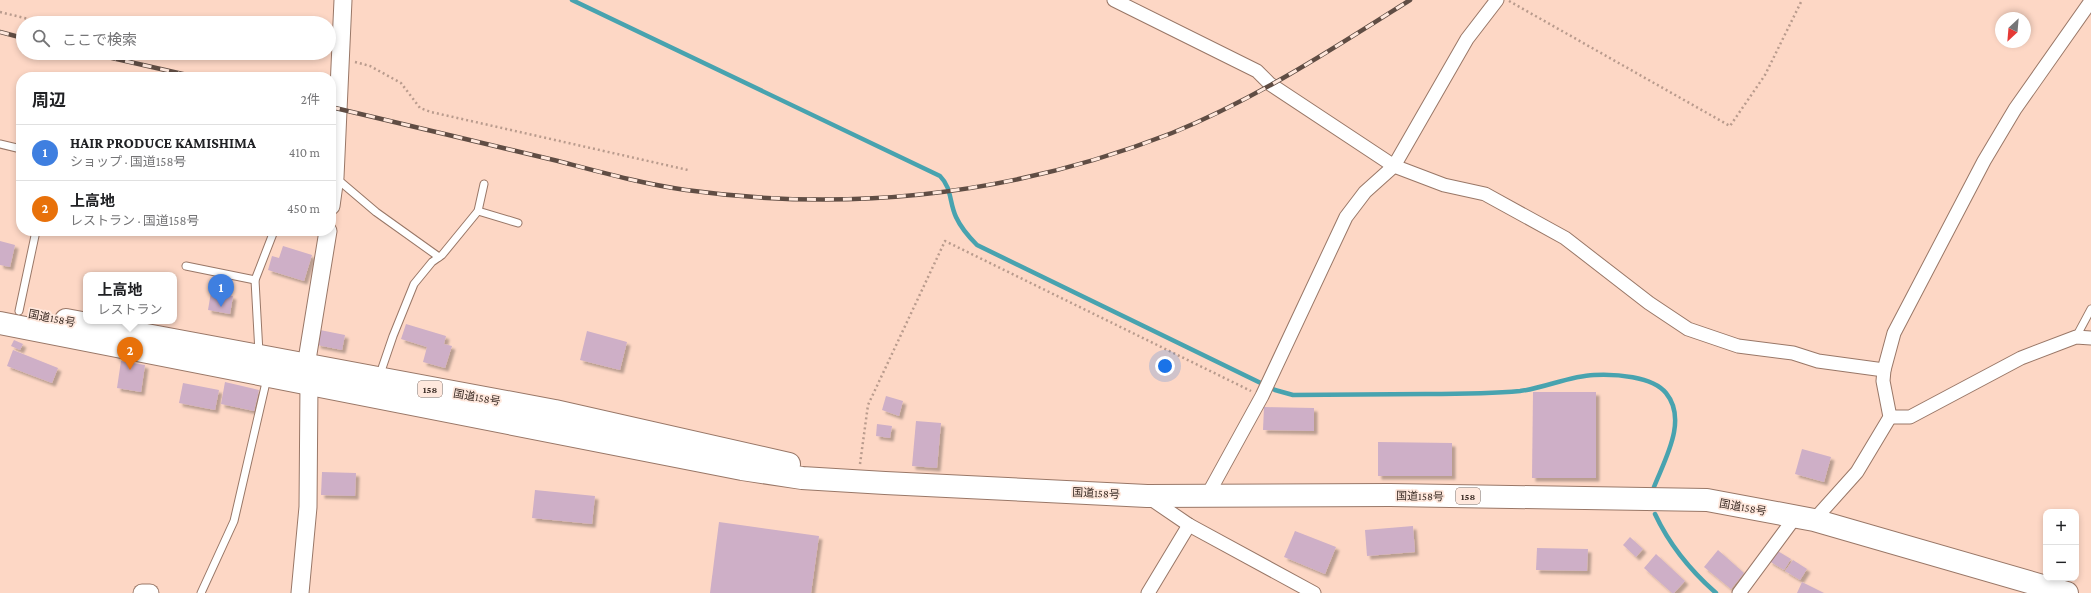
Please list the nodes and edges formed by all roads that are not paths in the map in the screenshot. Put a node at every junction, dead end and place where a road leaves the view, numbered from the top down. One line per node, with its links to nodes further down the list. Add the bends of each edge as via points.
1 (343, 0): 5 (street)
2 (1114, 0): 8 (street, via 1258,71 1270,84)
3 (1497, 0): 8 (street, via 1467,39)
4 (2091, 1): 25 (street, via 2015,109 1984,161 1894,333)
5 (336, 130)
6 (0, 144): 7 (lane)
7 (16, 148)
8 (1394, 166): 25 (street, via 1444,185 1485,194 1565,238 1649,303 1688,329 1738,346 1793,353 1818,361); 31 (street, via 1365,192 1346,217 1266,389)
9 (336, 169): 16 (lane, via 376,212)
10 (484, 184): 11 (lane)
11 (478, 211): 12 (lane); 16 (lane)
12 (518, 223)
13 (34, 236): 20 (lane)
14 (272, 236): 18 (lane)
15 (327, 236): 26 (street)
16 (439, 257): 27 (lane, via 414,284)
17 (186, 266): 18 (lane)
18 (254, 280): 24 (lane)
19 (2091, 308): 22 (lane)
20 (10, 310): 24 (highway, 国道158号 / 158)
21 (0, 323): 24 (highway, 国道158号 / 158)
22 (2076, 337): 23 (street); 28 (street, via 2021,358 1910,417)
23 (2091, 338)
24 (263, 367): 26 (highway, 国道158号 / 158); 36 (lane, via 241,497 234,521)
25 (1884, 370): 28 (street, via 1883,381)
26 (307, 375): 27 (highway, 国道158号 / 158); 29 (highway, 国道158号 / 158, via 742,469 802,478); 37 (street, via 308,507)
27 (378, 379): 29 (highway, 国道158号 / 158, via 555,411 743,452)
28 (1890, 417): 32 (street, via 1857,472)
29 (858, 481): 30 (highway, 国道158号 / 158)
30 (1147, 496): 31 (highway, 国道158号 / 158); 33 (street)
31 (1207, 496): 32 (highway, 国道158号 / 158, via 1390,495 1707,500)
32 (1805, 518): 40 (street); 41 (highway, 国道158号 / 158)
33 (1189, 525): 38 (street); 39 (street)
34 (142, 593): 35 (street)
35 (150, 593)
36 (201, 593)
37 (300, 593)
38 (1148, 593)
39 (1314, 593)
40 (1739, 593)
41 (2067, 593)

